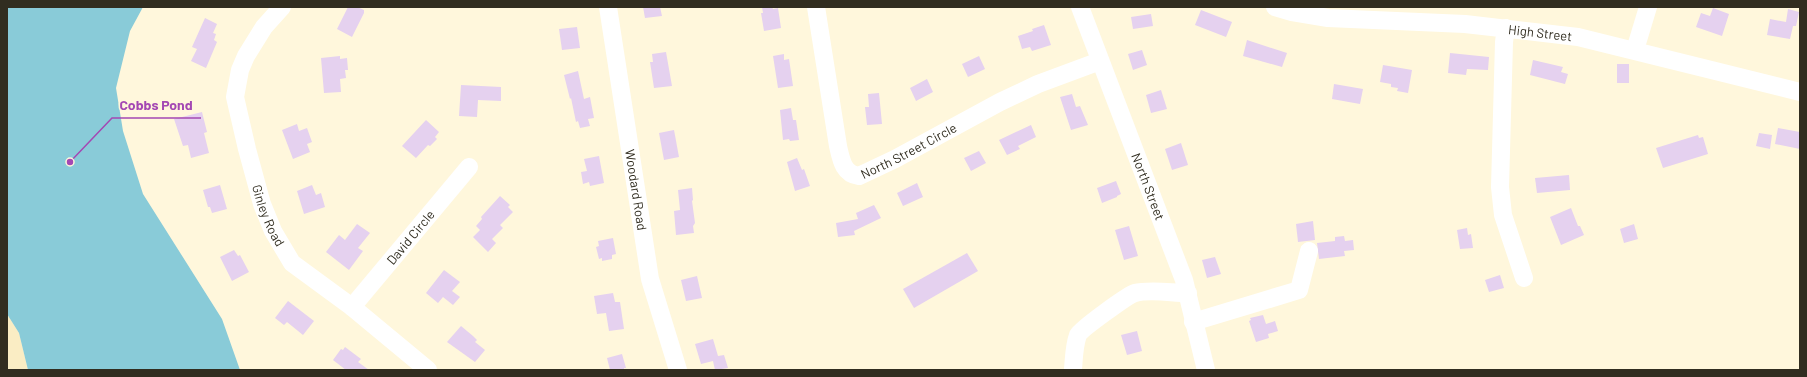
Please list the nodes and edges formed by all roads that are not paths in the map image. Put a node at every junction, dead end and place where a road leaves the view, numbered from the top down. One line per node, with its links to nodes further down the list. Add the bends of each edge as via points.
1 (282, 7): 15 (street, Ginley Road, via 264,27 240,70 235,97 247,149 262,204 281,247 302,272)
2 (608, 7): 19 (street, Woodard Road, via 650,279)
3 (816, 7): 9 (street, North Street Circle, via 838,146 844,168 853,175 859,176 895,159 1038,84)
4 (1080, 7): 9 (street, North Street)
5 (1275, 7): 7 (street, High Street, via 1328,18)
6 (1648, 7): 8 (street)
7 (1506, 28): 8 (street, High Street, via 1578,37); 13 (street, via 1500,187 1503,215)
8 (1635, 50): 10 (street, High Street)
9 (1100, 61): 14 (street, North Street)
10 (1800, 92)
11 (469, 167): 15 (street, David Circle)
12 (1310, 251): 16 (street, via 1299,290)
13 (1524, 278)
14 (1188, 293): 16 (street, North Street); 17 (street, via 1134,293 1078,334)
15 (352, 307): 18 (street, Ginley Road)
16 (1193, 322): 20 (street, North Street)
17 (1074, 369)
18 (428, 370)
19 (678, 370)
20 (1206, 370)

